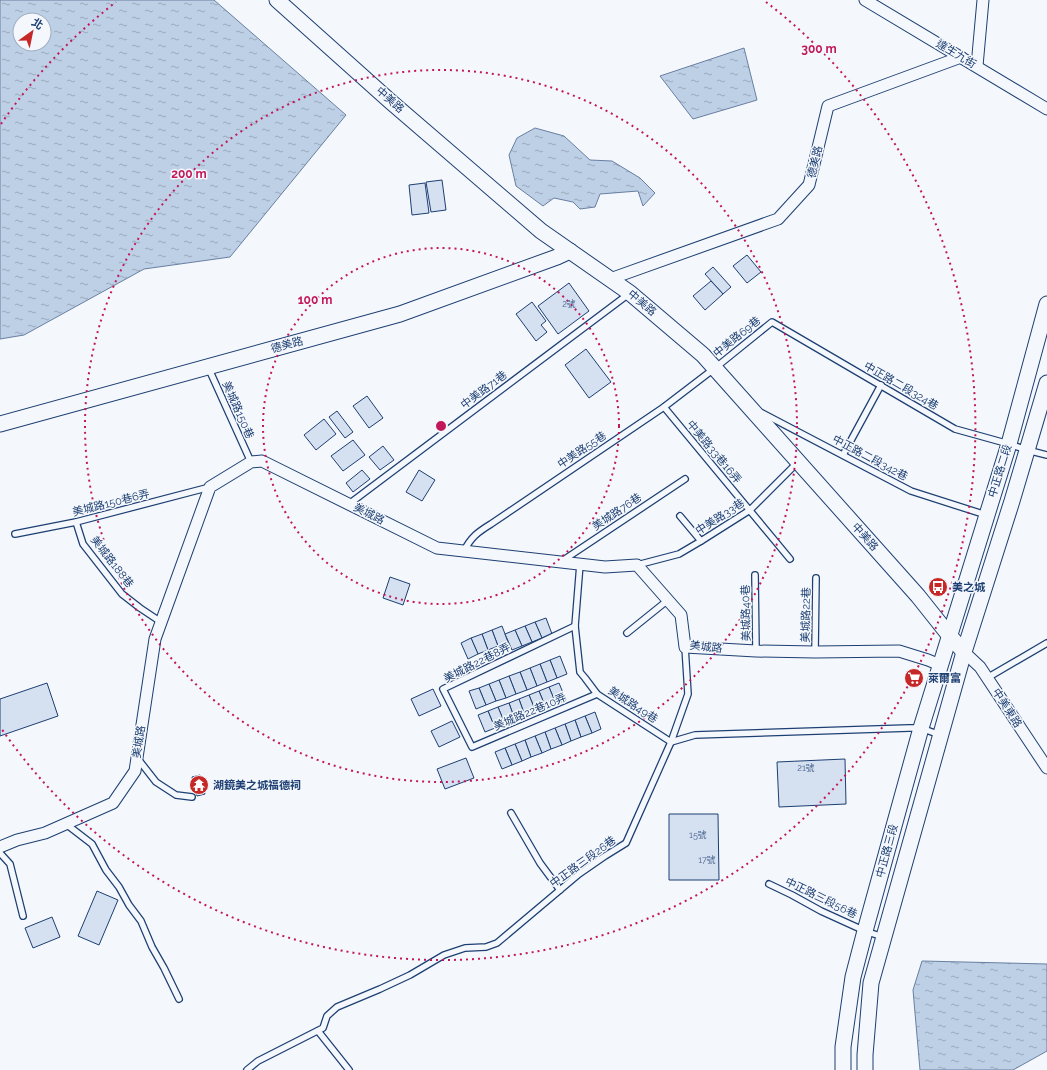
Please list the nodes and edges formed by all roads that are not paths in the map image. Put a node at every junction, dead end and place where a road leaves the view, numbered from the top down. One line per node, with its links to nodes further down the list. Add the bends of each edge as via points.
1 (277, 0): 7 (street, 中美路, via 397,107 535,225)
2 (865, 0): 4 (street, 達生九街)
3 (983, 0): 5 (street)
4 (961, 57): 5 (street, 達生九街); 8 (street, 德美路, via 828,106 809,185 778,219)
5 (977, 66): 6 (street, 達生九街)
6 (1047, 109)
7 (570, 251): 8 (street, 中美路); 12 (street, 德美路, via 400,314)
8 (610, 279): 9 (street, 中美路)
9 (630, 293): 13 (street, 中美路); 27 (lane, 中美路71巷)
10 (1047, 304): 19 (street, 中正路二段)
11 (772, 322): 13 (lane, 中美路69巷); 15 (lane, 中正路二段324巷)
12 (208, 367): 18 (street, 德美路); 23 (lane, 美城路150巷)
13 (715, 368): 16 (street, 中美路); 17 (lane, 中美路55巷)
14 (1047, 383): 20 (street, 中正路二段)
15 (881, 386): 19 (lane, 中正路二段324巷, via 955,429); 21 (lane)
16 (749, 406): 21 (lane, 中正路二段342巷); 24 (street, 中美路)
17 (664, 407): 28 (lane, 中美路33巷16弄); 34 (lane, 中美路55巷, via 478,532 468,542)
18 (0, 424)
19 (1009, 444): 20 (lane, 中正路二段324巷); 30 (street, 中正路二段)
20 (1027, 450): 22 (lane, 中正路二段324巷); 50 (street, 中正路二段)
21 (843, 455): 30 (lane, 中正路二段342巷, via 911,491)
22 (1047, 455)
23 (251, 462): 26 (street); 27 (street, 美城路, via 262,461)
24 (799, 462): 28 (lane, 中美路33巷); 45 (street, 中美路, via 918,596)
25 (685, 479): 36 (lane, 美城路76巷)
26 (210, 487): 31 (lane, 美城路150巷6弄); 42 (street, 美城路)
27 (349, 504): 34 (street, 美城路, via 437,548)
28 (750, 510): 33 (lane, 中美路33巷); 35 (lane, 中美路33巷16弄)
29 (680, 516): 33 (lane)
30 (986, 516): 45 (street, 中正路二段)
31 (76, 522): 32 (lane, 美城路150巷6弄); 42 (lane, 美城路188巷, via 83,544 122,594)
32 (15, 534)
33 (701, 541): 38 (lane, 中美路33巷, via 679,554)
34 (464, 551): 36 (street, 美城路)
35 (790, 559)
36 (560, 562): 37 (street, 美城路)
37 (580, 564): 38 (street, 美城路, via 605,567); 43 (lane, 美城路49巷)
38 (637, 565): 41 (street, 美城路)
39 (755, 575): 48 (lane, 美城路40巷)
40 (816, 578): 49 (lane, 美城路22巷)
41 (668, 600): 44 (lane); 47 (street, 美城路, via 680,615)
42 (161, 622): 58 (street, 美城路, via 155,639)
43 (575, 626): 53 (lane, 美城路49巷, via 580,672); 57 (lane, 美城路22巷8弄, via 444,689)
44 (627, 633)
45 (949, 635): 50 (street, 中美路); 51 (street, 中正路三段)
46 (1047, 643): 52 (lane)
47 (685, 647): 48 (street, 美城路); 56 (lane, 中正路三段26巷, via 688,694)
48 (756, 651): 49 (street, 美城路)
49 (815, 652): 51 (street, 美城路, via 899,651)
50 (964, 652): 52 (street, 中美東路, via 980,667); 55 (street, 中正路三段)
51 (940, 665): 54 (street, 中正路三段)
52 (987, 678): 59 (street, 中美東路)
53 (597, 694): 56 (lane, 美城路49巷); 57 (lane, 美城路22巷10弄)
54 (921, 728): 55 (lane); 56 (lane, via 695,735); 68 (street, 中正路三段)
55 (940, 735): 69 (street, 中正路三段)
56 (671, 742): 66 (lane, 中正路三段26巷, via 626,843 579,874)
57 (472, 747)
58 (137, 757): 60 (lane, via 156,782 176,795); 62 (street, 美城路, via 135,771 113,803)
59 (1047, 768)
60 (192, 797)
61 (511, 814): 66 (lane, via 540,863)
62 (66, 824): 63 (street, 美城路); 70 (lane, via 92,844 106,870 141,921)
63 (0, 847)
64 (0, 853): 67 (lane, via 10,864)
65 (769, 884): 68 (lane, 中正路三段56巷)
66 (560, 890): 71 (lane, 中正路三段26巷, via 497,943 486,947 465,948 444,955 410,975 337,1007 327,1016 323,1028)
67 (23, 916)
68 (865, 931): 69 (lane, 中正路三段56巷); 74 (street, 中正路三段, via 854,977 843,1047)
69 (883, 937): 75 (street, 中正路三段, via 871,983)
70 (179, 999)
71 (318, 1031): 72 (lane, via 258,1061); 73 (lane)
72 (247, 1070)
73 (349, 1070)
74 (843, 1070)
75 (865, 1070)

